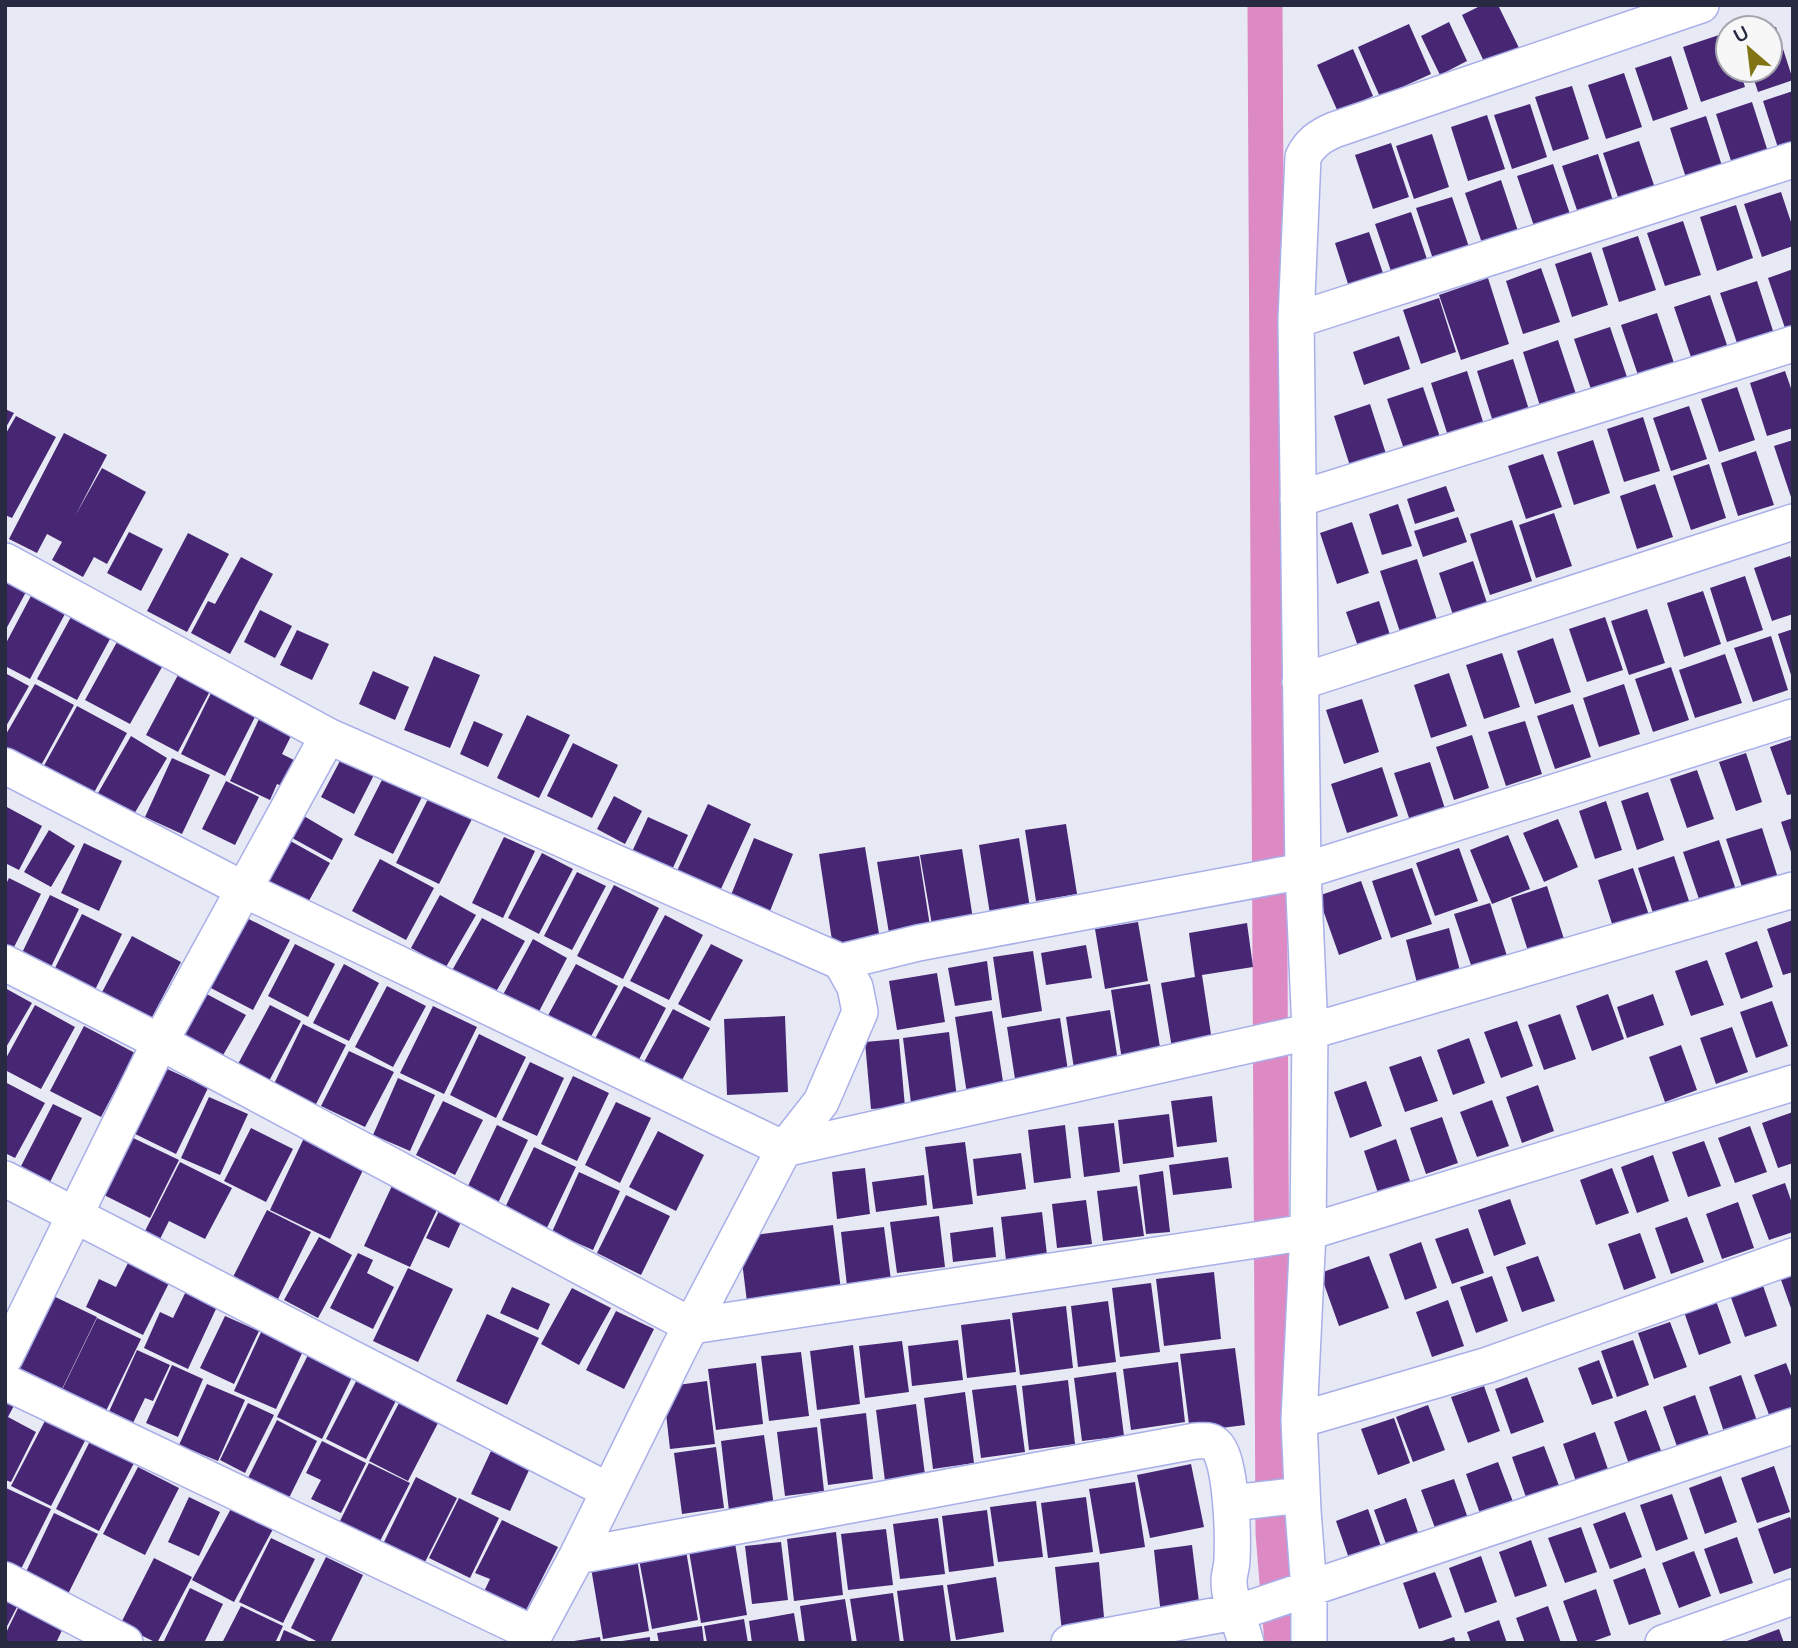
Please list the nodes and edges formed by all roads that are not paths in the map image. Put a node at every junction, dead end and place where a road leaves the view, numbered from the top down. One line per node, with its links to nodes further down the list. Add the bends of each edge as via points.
1 (1701, 5): 3 (street, via 1320,136 1303,157)
2 (1793, 160): 3 (street)
3 (1296, 320): 5 (street)
4 (1793, 344): 5 (street)
5 (1298, 499): 8 (street)
6 (1793, 522): 8 (street)
7 (5, 561): 10 (street)
8 (1300, 682): 12 (street)
9 (1793, 717): 12 (street)
10 (328, 736): 13 (street); 15 (street)
11 (5, 766): 13 (street)
12 (1293, 874): 15 (street, via 918,943); 17 (street)
13 (243, 889): 18 (street); 20 (street)
14 (1793, 890): 17 (street)
15 (841, 962): 20 (street, via 855,987 860,1012 821,1102)
16 (5, 963): 18 (street)
17 (1309, 1032): 20 (street); 23 (street)
18 (160, 1042): 22 (street); 25 (street)
19 (1793, 1083): 23 (street)
20 (784, 1149): 25 (street)
21 (5, 1179): 22 (street)
22 (73, 1215): 26 (street); 30 (street)
23 (1306, 1232): 25 (street); 28 (street)
24 (1793, 1256): 28 (street, via 1488,1365)
25 (692, 1326): 30 (street)
26 (5, 1357)
27 (5, 1382): 38 (street)
28 (1299, 1420): 31 (street)
29 (1793, 1426): 35 (street)
30 (609, 1491): 33 (street)
31 (1298, 1495): 32 (street); 35 (street)
32 (1242, 1502): 33 (street, via 1217,1445 1195,1441); 37 (street, via 1229,1582)
33 (577, 1556): 38 (street)
34 (5, 1580): 39 (street)
35 (1301, 1592): 37 (street); 41 (street)
36 (1793, 1597): 42 (street)
37 (1242, 1622): 40 (street)
38 (532, 1639)
39 (125, 1643)
40 (1069, 1643)
41 (1309, 1643)
42 (1663, 1643)

